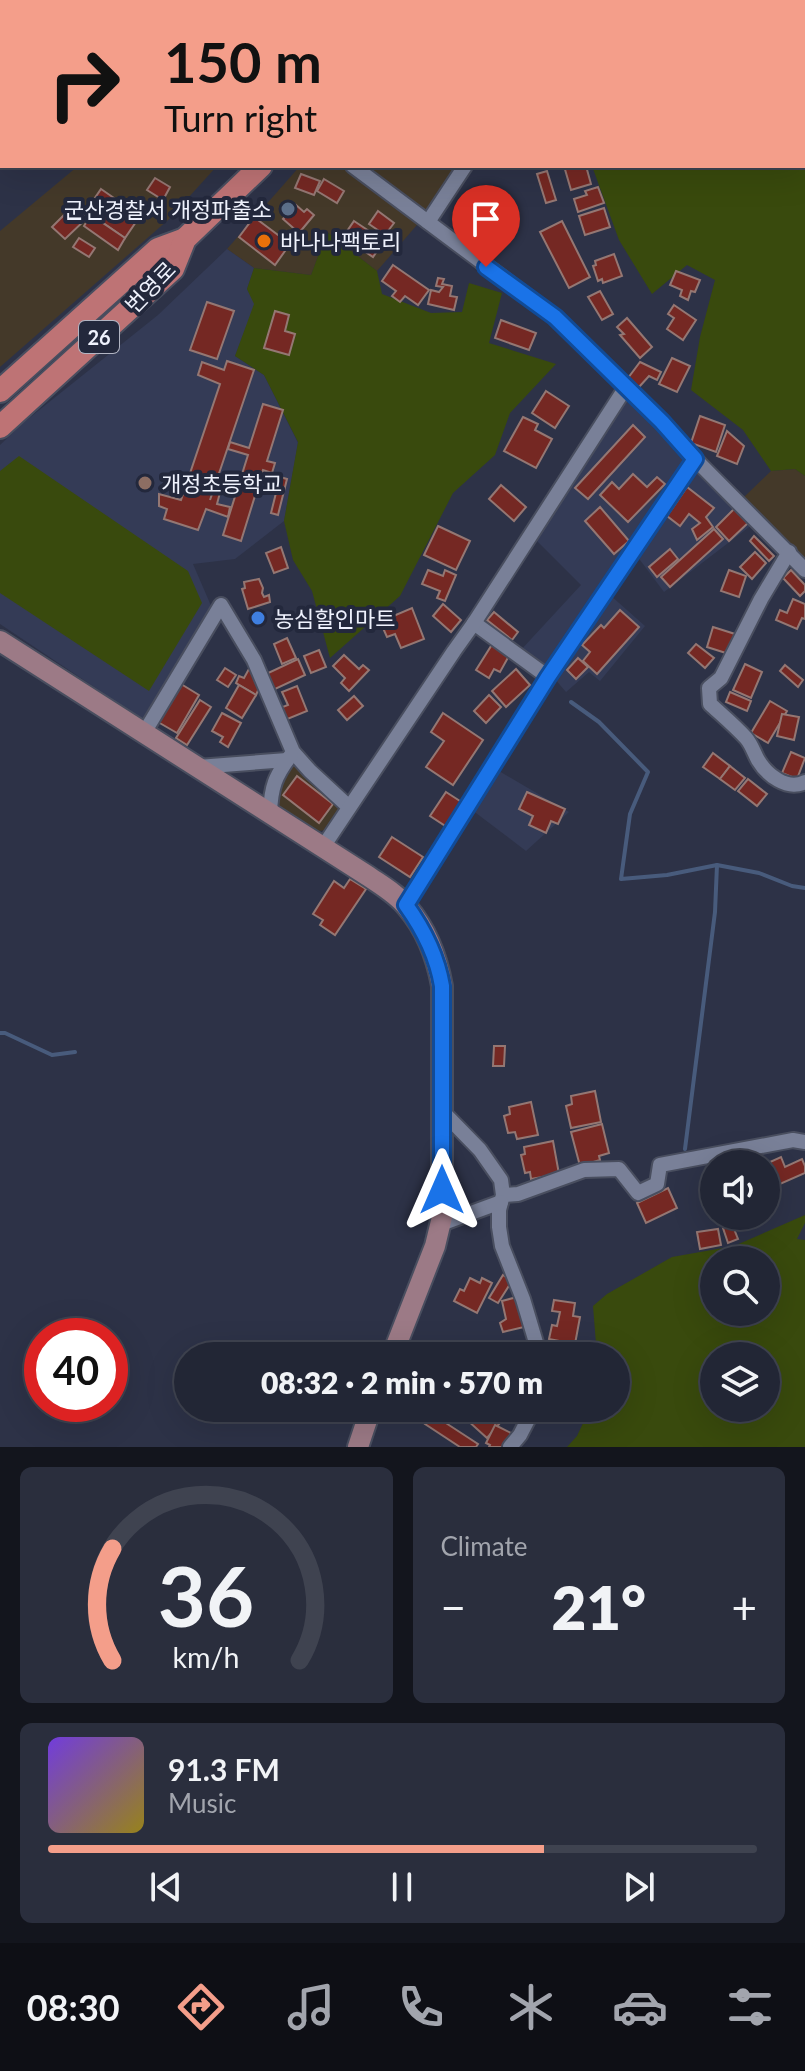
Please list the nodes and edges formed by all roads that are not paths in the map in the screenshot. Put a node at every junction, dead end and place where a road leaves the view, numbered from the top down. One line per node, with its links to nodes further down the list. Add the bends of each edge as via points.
1 (259, 168): 5 (main road, 번영로 / 26)
2 (356, 168): 4 (street)
3 (464, 168): 4 (street)
4 (428, 222): 6 (street, via 555,317)
5 (185, 239): 7 (main road, 번영로 / 26, via 158,249); 8 (main road, 번영로 / 26, via 173,269)
6 (626, 387): 9 (street); 12 (street)
7 (0, 391)
8 (0, 427)
9 (695, 459): 10 (street); 14 (street)
10 (789, 552): 11 (street); 18 (street, via 721,678 709,688 710,704 746,738 774,778 787,784)
11 (805, 570)
12 (474, 623): 14 (street); 19 (street)
13 (0, 641): 15 (street)
14 (548, 677): 22 (street)
15 (144, 733): 16 (street, via 221,605 254,660); 17 (street)
16 (290, 756): 17 (street); 19 (street); 20 (street, via 278,772)
17 (198, 767): 20 (street)
18 (805, 782)
19 (349, 807): 21 (street)
20 (270, 813): 21 (street)
21 (323, 847): 22 (street)
22 (406, 905): 23 (street, via 438,964 442,986)
23 (442, 1111): 25 (street, via 491,1165 501,1180); 26 (street)
24 (805, 1142): 25 (street, via 660,1165 657,1184 638,1193 619,1169 584,1170)
25 (502, 1198): 26 (street); 28 (street, via 502,1246)
26 (441, 1224): 27 (street)
27 (398, 1342)
28 (536, 1342)
29 (366, 1422): 31 (street)
30 (527, 1422): 32 (street)
31 (358, 1447)
32 (510, 1447)

